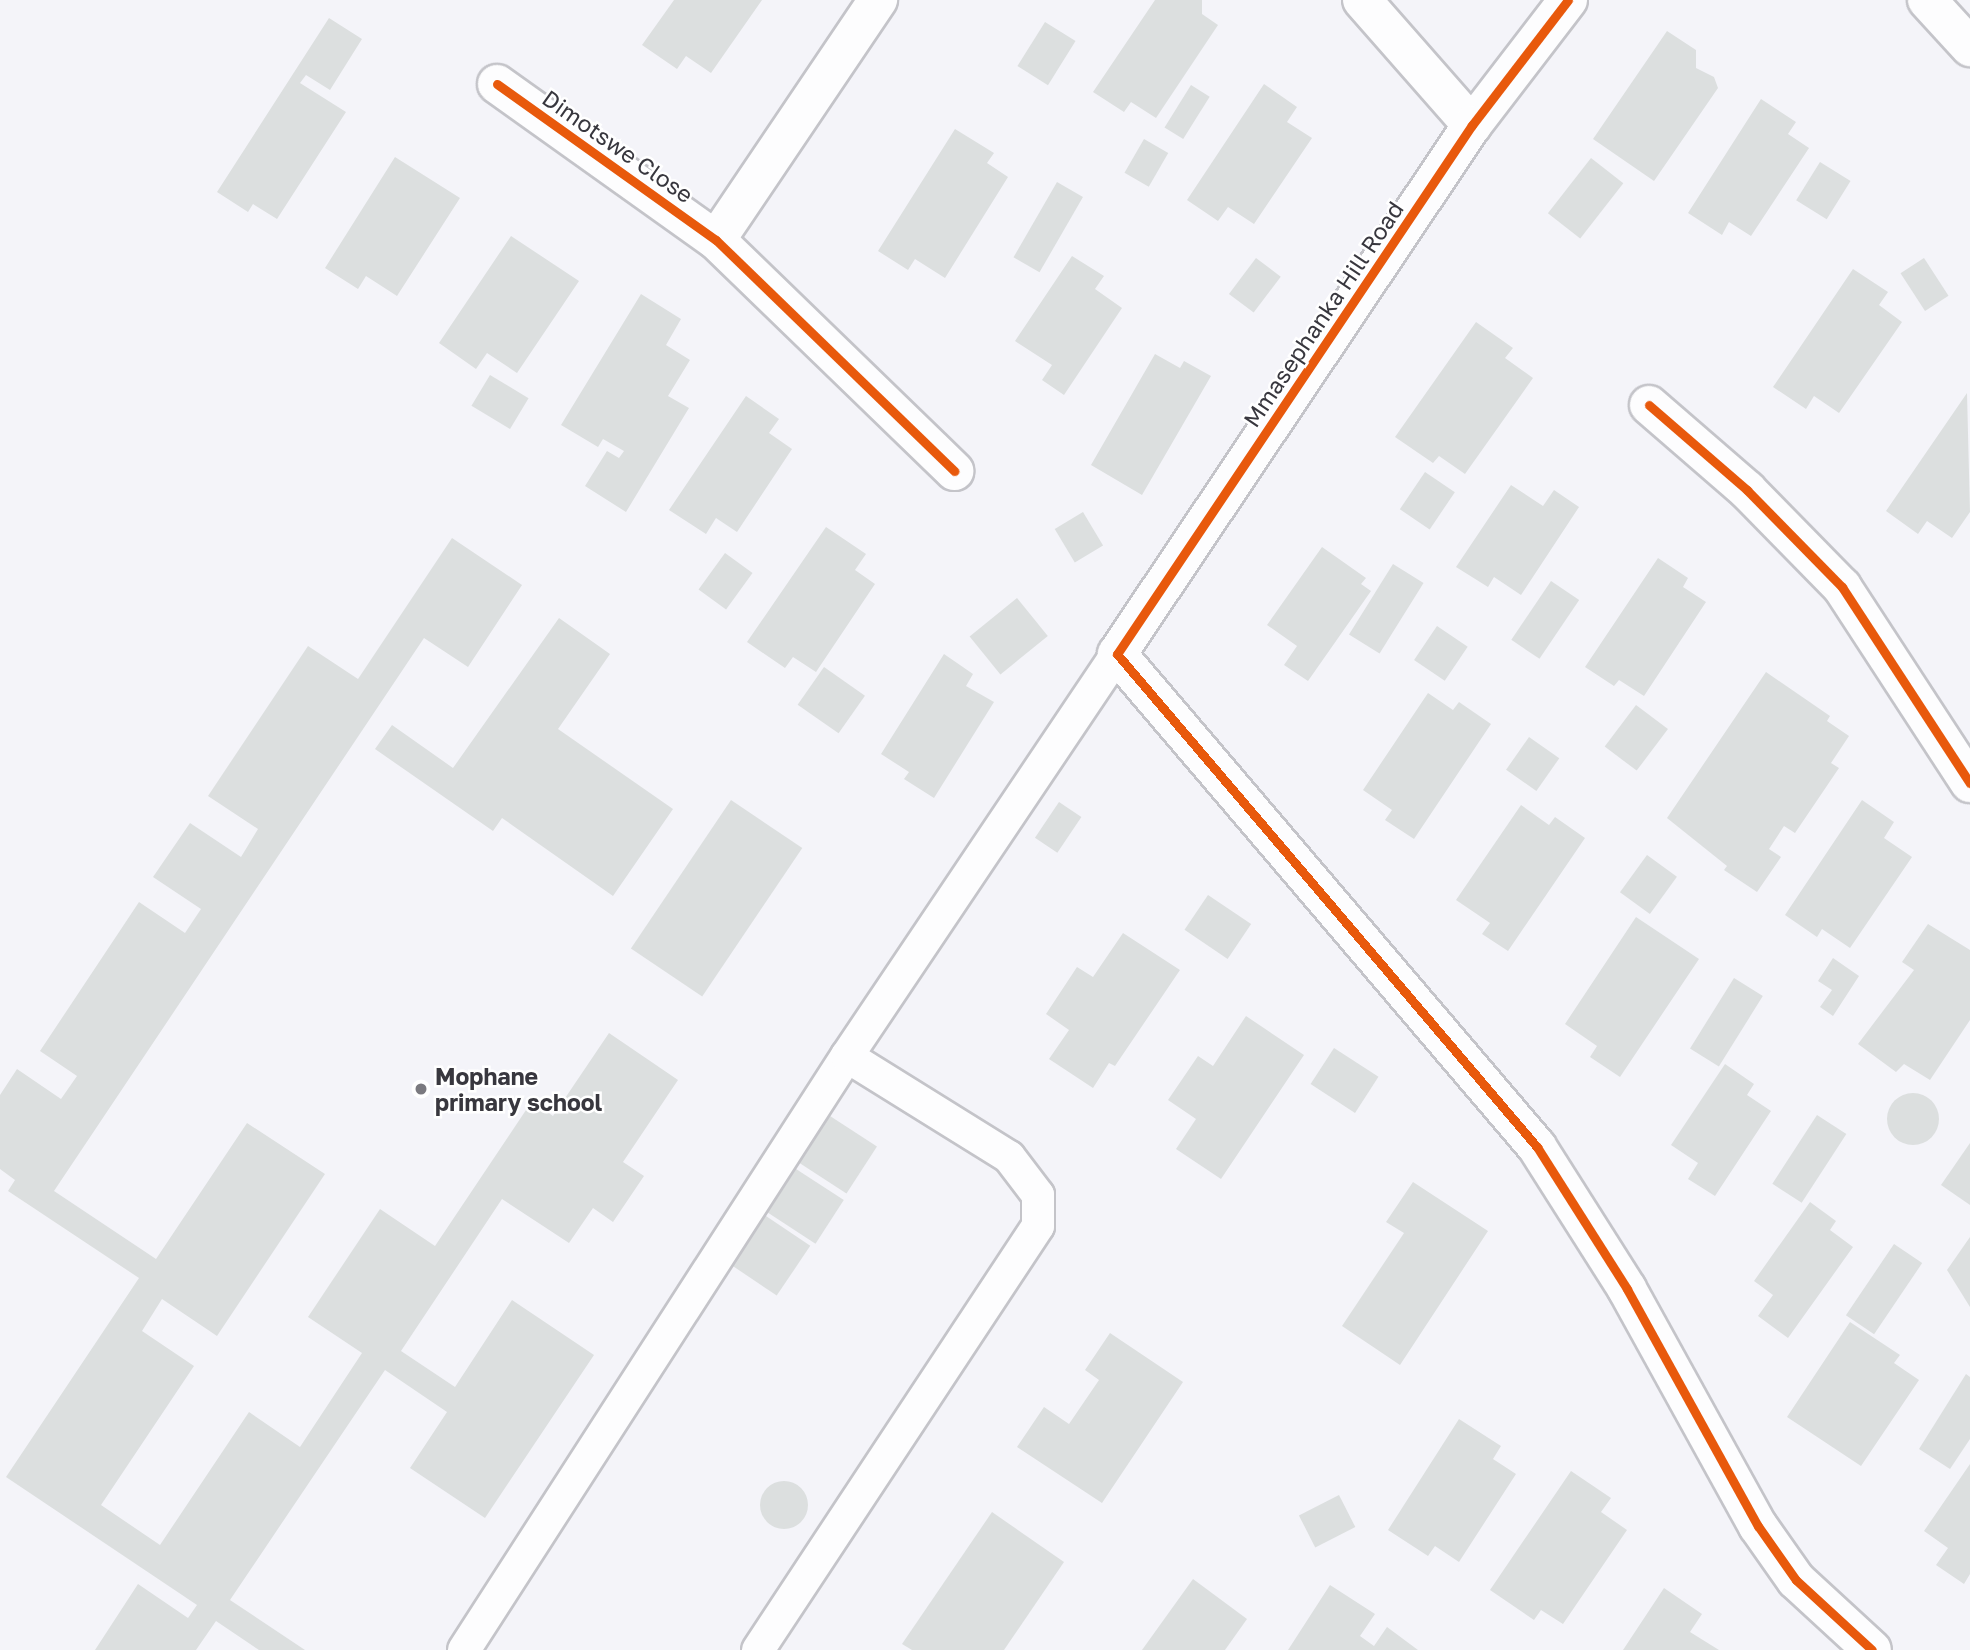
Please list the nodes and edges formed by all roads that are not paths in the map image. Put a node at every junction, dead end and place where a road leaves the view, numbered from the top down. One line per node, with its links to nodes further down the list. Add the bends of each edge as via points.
1 (878, 0): 8 (street)
2 (1362, 0): 7 (street)
3 (1568, 0): 7 (street, Mmasephanka Hill Road)
4 (1927, 0): 5 (street)
5 (1970, 47)
6 (497, 83): 8 (street, Dimotswe Close)
7 (1472, 125): 11 (street, Mmasephanka Hill Road)
8 (716, 240): 10 (street, Dimotswe Close)
9 (1648, 405): 12 (street, via 1747,490 1842,587)
10 (954, 471)
11 (1117, 654): 13 (lane); 16 (street, via 1536,1147 1627,1289 1758,1526 1796,1580)
12 (1970, 783)
13 (847, 1056): 14 (lane); 15 (lane, via 1009,1157 1038,1195 1038,1226)
14 (464, 1650)
15 (758, 1650)
16 (1872, 1650)

